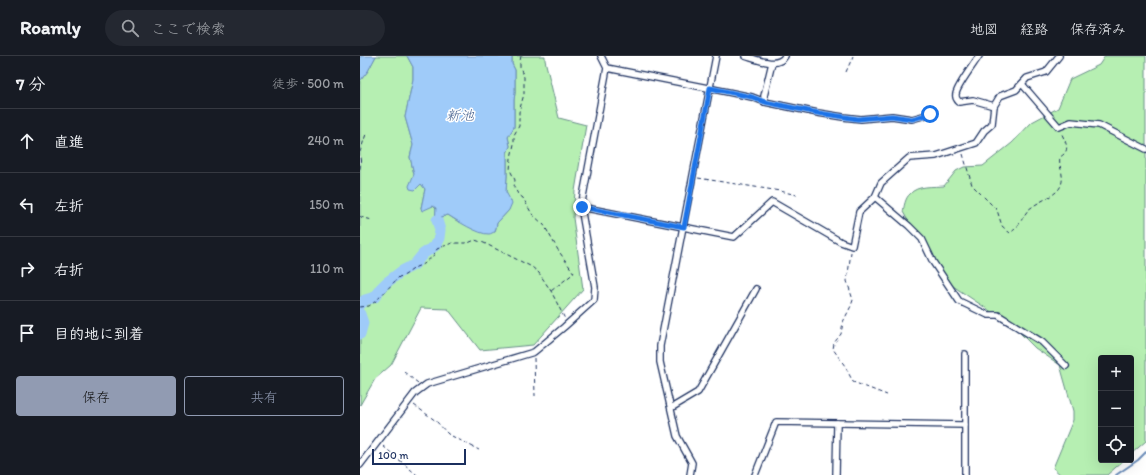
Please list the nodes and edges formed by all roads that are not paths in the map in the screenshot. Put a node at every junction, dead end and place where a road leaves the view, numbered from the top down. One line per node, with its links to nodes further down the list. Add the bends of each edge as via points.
1 (601, 56): 8 (street)
2 (716, 56): 10 (street)
3 (745, 56): 7 (street)
4 (785, 56): 7 (street, via 779,62)
5 (979, 56): 12 (street, via 958,88 956,98 959,102 973,100)
6 (1059, 56): 9 (street, via 1046,72 1026,78)
7 (772, 63): 11 (street, via 764,96)
8 (608, 68): 10 (street); 16 (street)
9 (1022, 84): 12 (street, via 1016,90 1000,96); 14 (street, via 1059,127 1071,122 1099,125)
10 (710, 88): 11 (street); 17 (street)
11 (765, 102): 13 (street, via 858,119 892,116 912,119)
12 (994, 106): 15 (street, via 992,124 976,143 936,156 909,158 881,183)
13 (930, 114)
14 (1146, 149)
15 (875, 197): 17 (street, via 860,212 852,246 772,202 734,237); 20 (street, via 922,240 959,301 988,315 998,315 1042,342)
16 (582, 207): 17 (street); 24 (street, via 595,287 594,300 534,352 427,384 409,401)
17 (684, 227): 21 (street, via 660,346 660,362)
18 (756, 289): 21 (street, via 698,392)
19 (965, 354): 23 (street)
20 (1066, 366)
21 (671, 408): 25 (street, via 676,436 692,463)
22 (838, 422): 23 (street); 26 (street, via 776,422); 27 (street)
23 (965, 425): 28 (street)
24 (360, 465)
25 (690, 475)
26 (755, 475)
27 (836, 475)
28 (965, 475)

